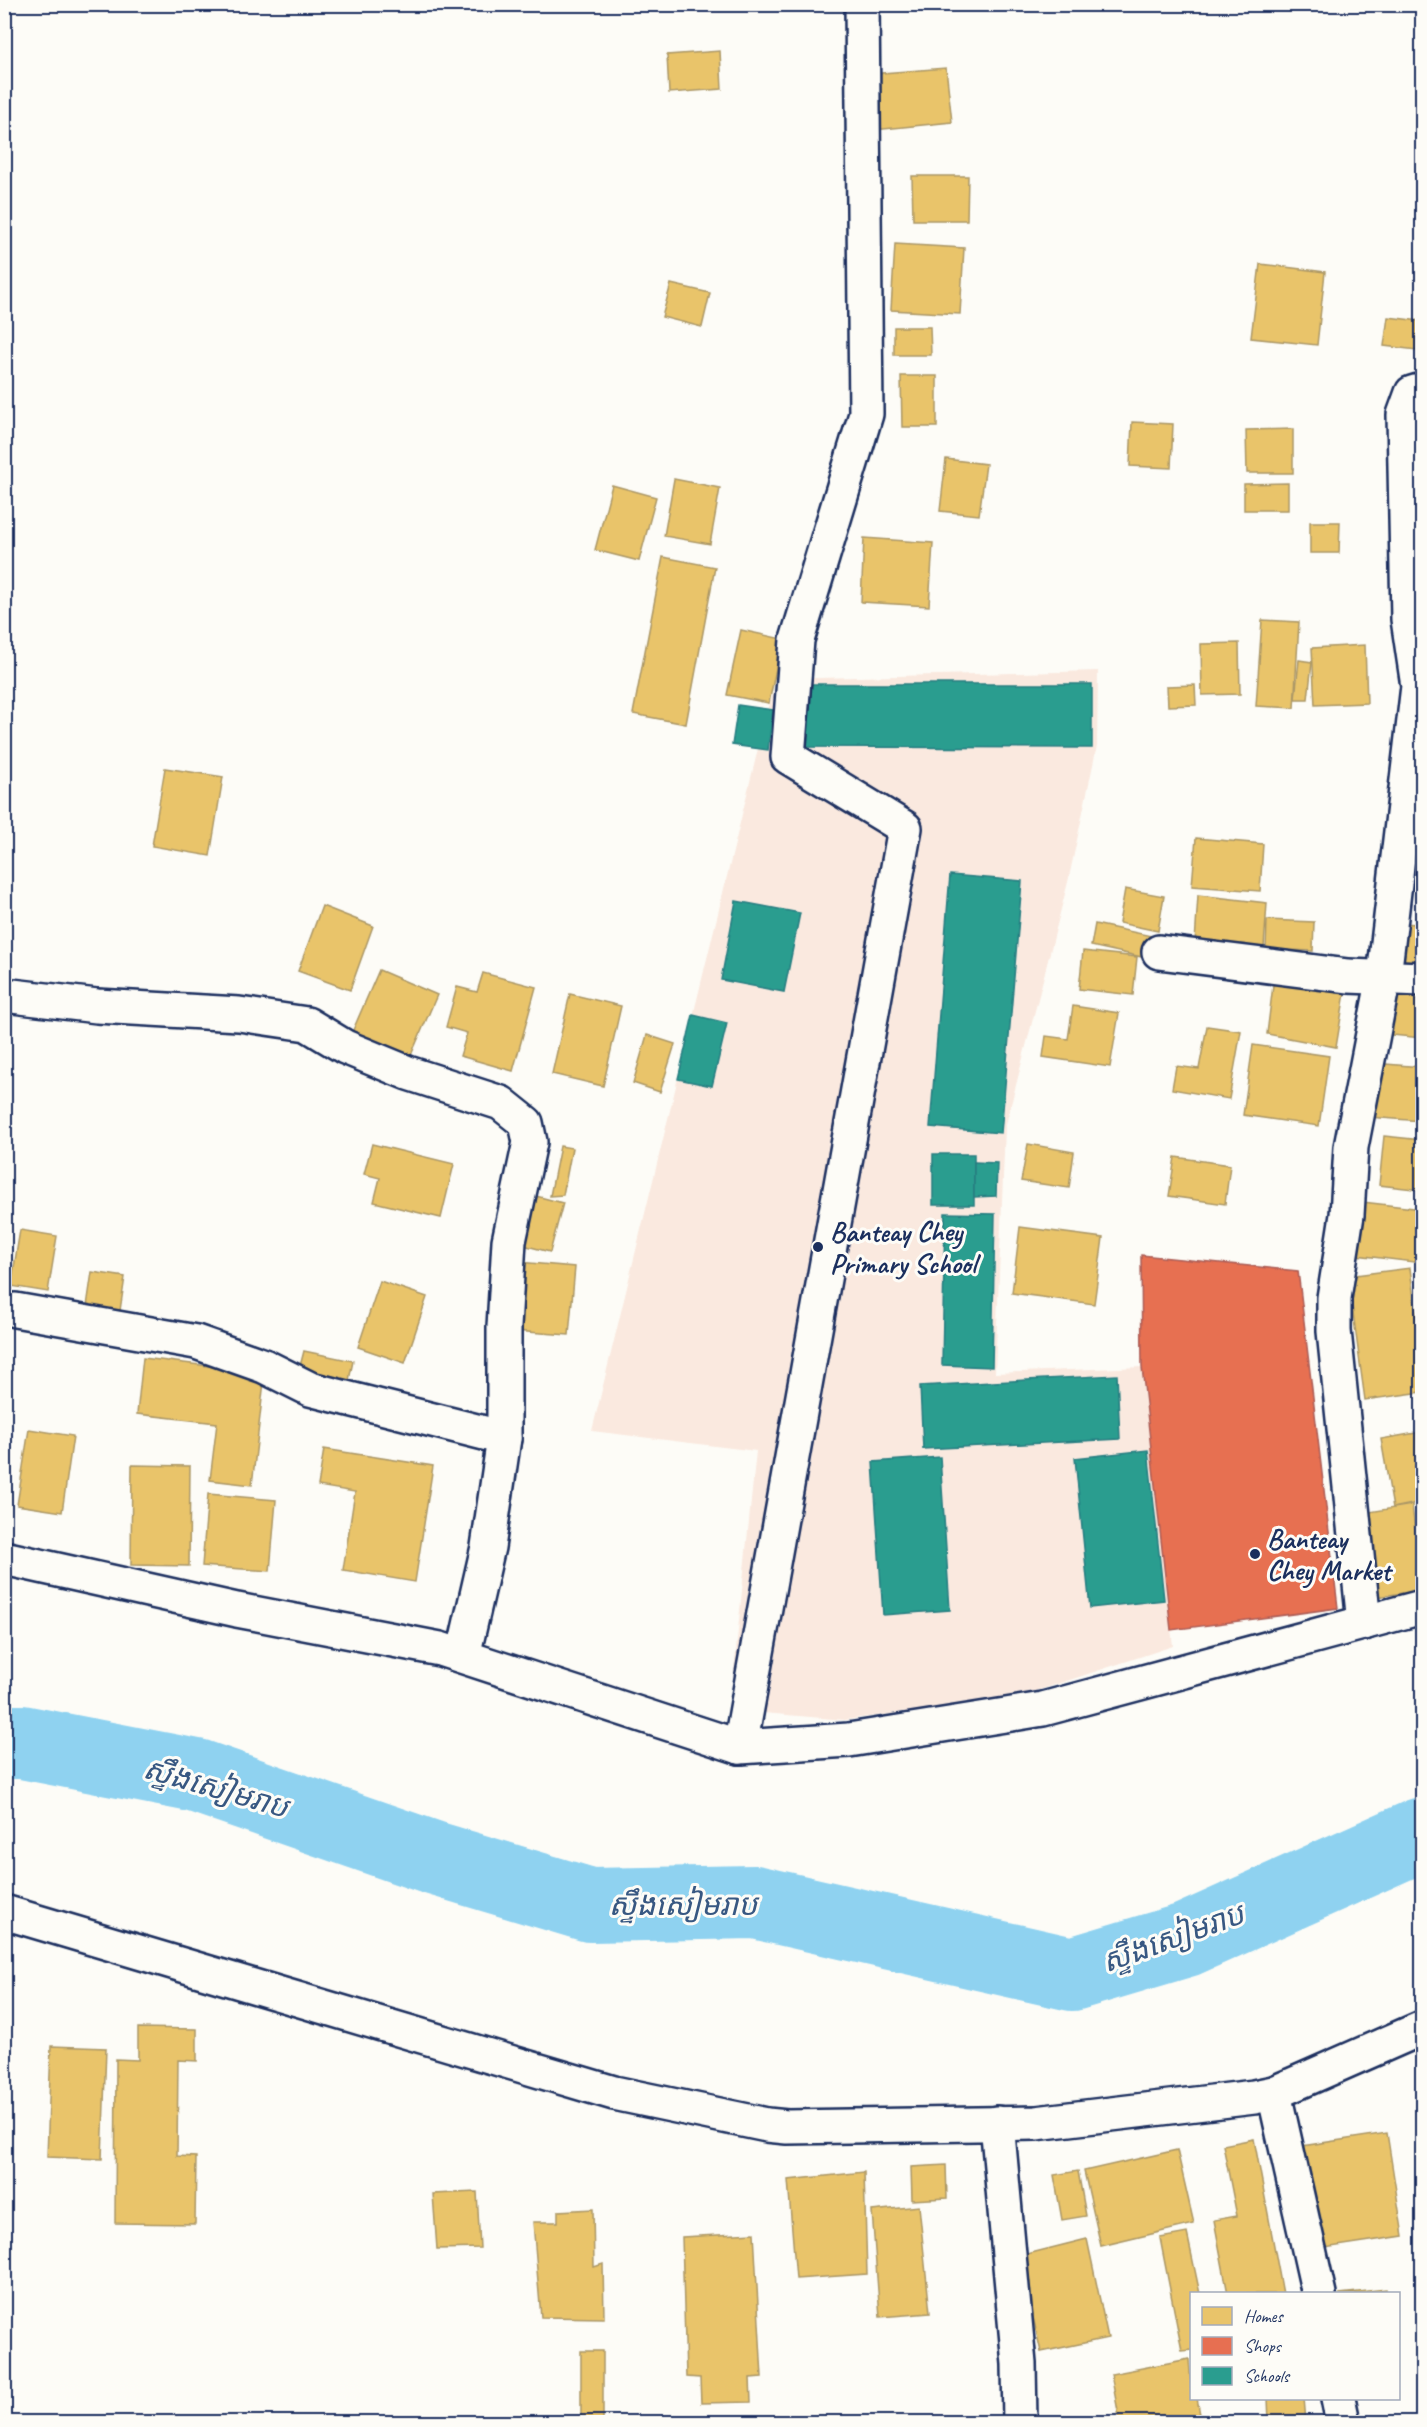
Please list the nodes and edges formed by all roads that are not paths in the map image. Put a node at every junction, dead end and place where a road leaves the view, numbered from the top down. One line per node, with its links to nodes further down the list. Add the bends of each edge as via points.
1 (862, 4): 14 (street, via 866,414 797,639 788,757 905,828)
2 (1422, 390): 3 (street, via 1412,393 1404,415 1408,620 1418,686)
3 (1417, 751): 5 (street)
4 (1160, 952): 5 (street)
5 (1384, 977): 6 (street); 12 (street, via 1351,1147 1347,1215 1334,1298 1334,1331)
6 (1422, 979)
7 (4, 994): 9 (street, via 97,1006 239,1014 307,1024 345,1047 408,1073 501,1103 526,1123 530,1142 509,1240)
8 (15, 1310): 9 (street, via 196,1342 264,1366 310,1389)
9 (504, 1438): 13 (street, via 488,1547)
10 (4, 1558): 13 (street)
11 (1422, 1607): 12 (street)
12 (1364, 1623): 14 (street, via 1043,1709 849,1740)
13 (463, 1656): 14 (street)
14 (740, 1747)
15 (4, 1912): 18 (street, via 626,2096 787,2127)
16 (1422, 2028): 17 (street)
17 (1274, 2093): 18 (street, via 1035,2123); 19 (street)
18 (996, 2123): 21 (street, via 1019,2364)
19 (1319, 2292)
20 (1338, 2400): 22 (street)
21 (1020, 2422)
22 (1343, 2422)

